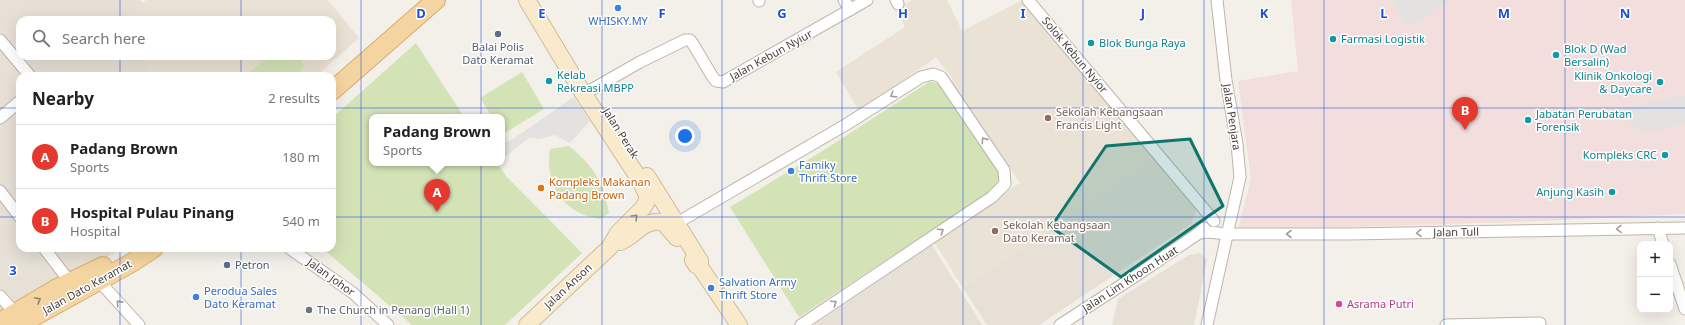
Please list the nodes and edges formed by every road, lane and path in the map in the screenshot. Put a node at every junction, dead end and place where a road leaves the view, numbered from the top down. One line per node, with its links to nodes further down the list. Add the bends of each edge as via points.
1 (420, 0): 14 (main road)
2 (436, 0): 15 (main road)
3 (527, 0): 16 (main road, Jalan Perak)
4 (538, 0): 16 (main road, Jalan Perak)
5 (844, 0): 9 (street)
6 (867, 0): 9 (street, Jalan Kebun Nyiur)
7 (1028, 0): 22 (street, Solok Kebun Nyior)
8 (1218, 0): 21 (street, Jalan Penjara, via 1226,80 1240,167 1238,192)
9 (850, 10): 16 (street, Jalan Kebun Nyiur, via 723,82 716,81 690,40 685,40)
10 (0, 40): 11 (street)
11 (16, 59)
12 (17, 60): 13 (street)
13 (27, 72)
14 (336, 72)
15 (336, 88)
16 (588, 94): 23 (main road, Jalan Perak); 29 (main road, Jalan Perak, one-way to 16, via 618,233 644,208 647,195)
17 (16, 104): 18 (street)
18 (0, 118)
19 (0, 191): 20 (street)
20 (16, 212)
21 (1230, 219): 22 (street); 27 (street, Jalan Penjara)
22 (1214, 221): 26 (street, Jalan Lim Khoon Huat)
23 (677, 223): 34 (main road, Jalan Perak, via 700,261); 46 (street, one-way to 23, via 992,197 1005,184 1004,170 941,77 933,74 921,77 847,124)
24 (1658, 228): 25 (street, Jalan Tull); 27 (street, Jalan Tull, one-way to 27); 28 (street)
25 (1685, 228)
26 (1199, 233): 27 (street); 47 (street, Jalan Lim Khoon Huat)
27 (1226, 234): 48 (street, Jalan Penjara)
28 (1662, 241)
29 (610, 246): 34 (main road, Jalan Perak, via 625,240 644,225 654,221 663,222); 44 (main road, Jalan Anson)
30 (47, 252): 37 (street)
31 (127, 252): 37 (main road, Jalan Dato Keramat)
32 (147, 252): 36 (main road, Jalan Dato Keramat)
33 (295, 252): 43 (street, Jalan Johor, via 353,293)
34 (700, 267): 45 (main road, Jalan Perak)
35 (1673, 273): 39 (street)
36 (99, 281): 40 (main road, Jalan Dato Keramat); 42 (street, one-way to 36)
37 (70, 282): 40 (main road, Jalan Dato Keramat, one-way to 37)
38 (0, 296): 40 (street)
39 (1685, 309)
40 (8, 320)
41 (1540, 323): 49 (street)
42 (139, 325)
43 (388, 325)
44 (527, 325)
45 (739, 325)
46 (801, 325)
47 (1060, 325)
48 (1207, 325)
49 (1446, 325)

